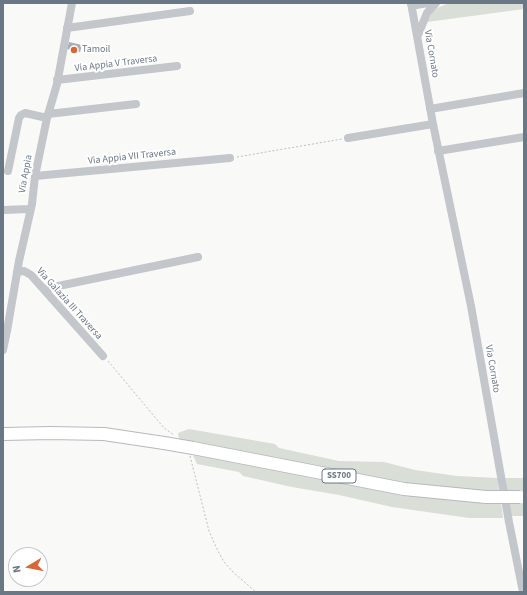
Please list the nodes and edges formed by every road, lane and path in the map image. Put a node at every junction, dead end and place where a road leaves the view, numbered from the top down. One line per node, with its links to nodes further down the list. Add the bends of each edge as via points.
1 (72, 3): 6 (street, Via Appia)
2 (428, 3): 4 (street)
3 (436, 3): 7 (street, via 428,12)
4 (411, 4): 7 (street, Via Cornato)
5 (190, 11): 6 (street)
6 (67, 28): 9 (street, Via Appia)
7 (417, 35): 12 (street, Via Cornato)
8 (177, 66): 9 (street, Via Appia V Traversa)
9 (57, 80): 13 (street, Via Appia)
10 (524, 93): 12 (street)
11 (136, 104): 13 (street)
12 (430, 109): 14 (street, Via Cornato)
13 (48, 116): 19 (street, via 25,113 21,115); 20 (street, Via Appia)
14 (433, 124): 16 (street); 17 (street, Via Cornato)
15 (524, 137): 17 (street)
16 (348, 138): 18 (path)
17 (438, 151): 34 (street, Via Cornato, via 471,306)
18 (230, 158): 20 (street, Via Appia VII Traversa)
19 (8, 171)
20 (35, 176): 21 (street, Via Appia)
21 (30, 209): 22 (street); 24 (street, Via Appia)
22 (3, 210)
23 (198, 257): 25 (street)
24 (17, 272): 25 (street, Via Galazia III Traversa, via 24,271 31,275); 26 (street, Via Appia)
25 (44, 289): 28 (street, Via Galazia III Traversa)
26 (5, 329): 27 (street, Via Appia)
27 (3, 350)
28 (103, 356): 30 (path)
29 (3, 434): 31 (highway, SS700, bridge, via 104,434 164,443)
30 (177, 440)
31 (191, 451): 32 (highway, SS700, bridge, via 404,489 486,497); 33 (path, via 209,531 216,547 224,562)
32 (522, 497)
33 (256, 592)
34 (523, 592)

